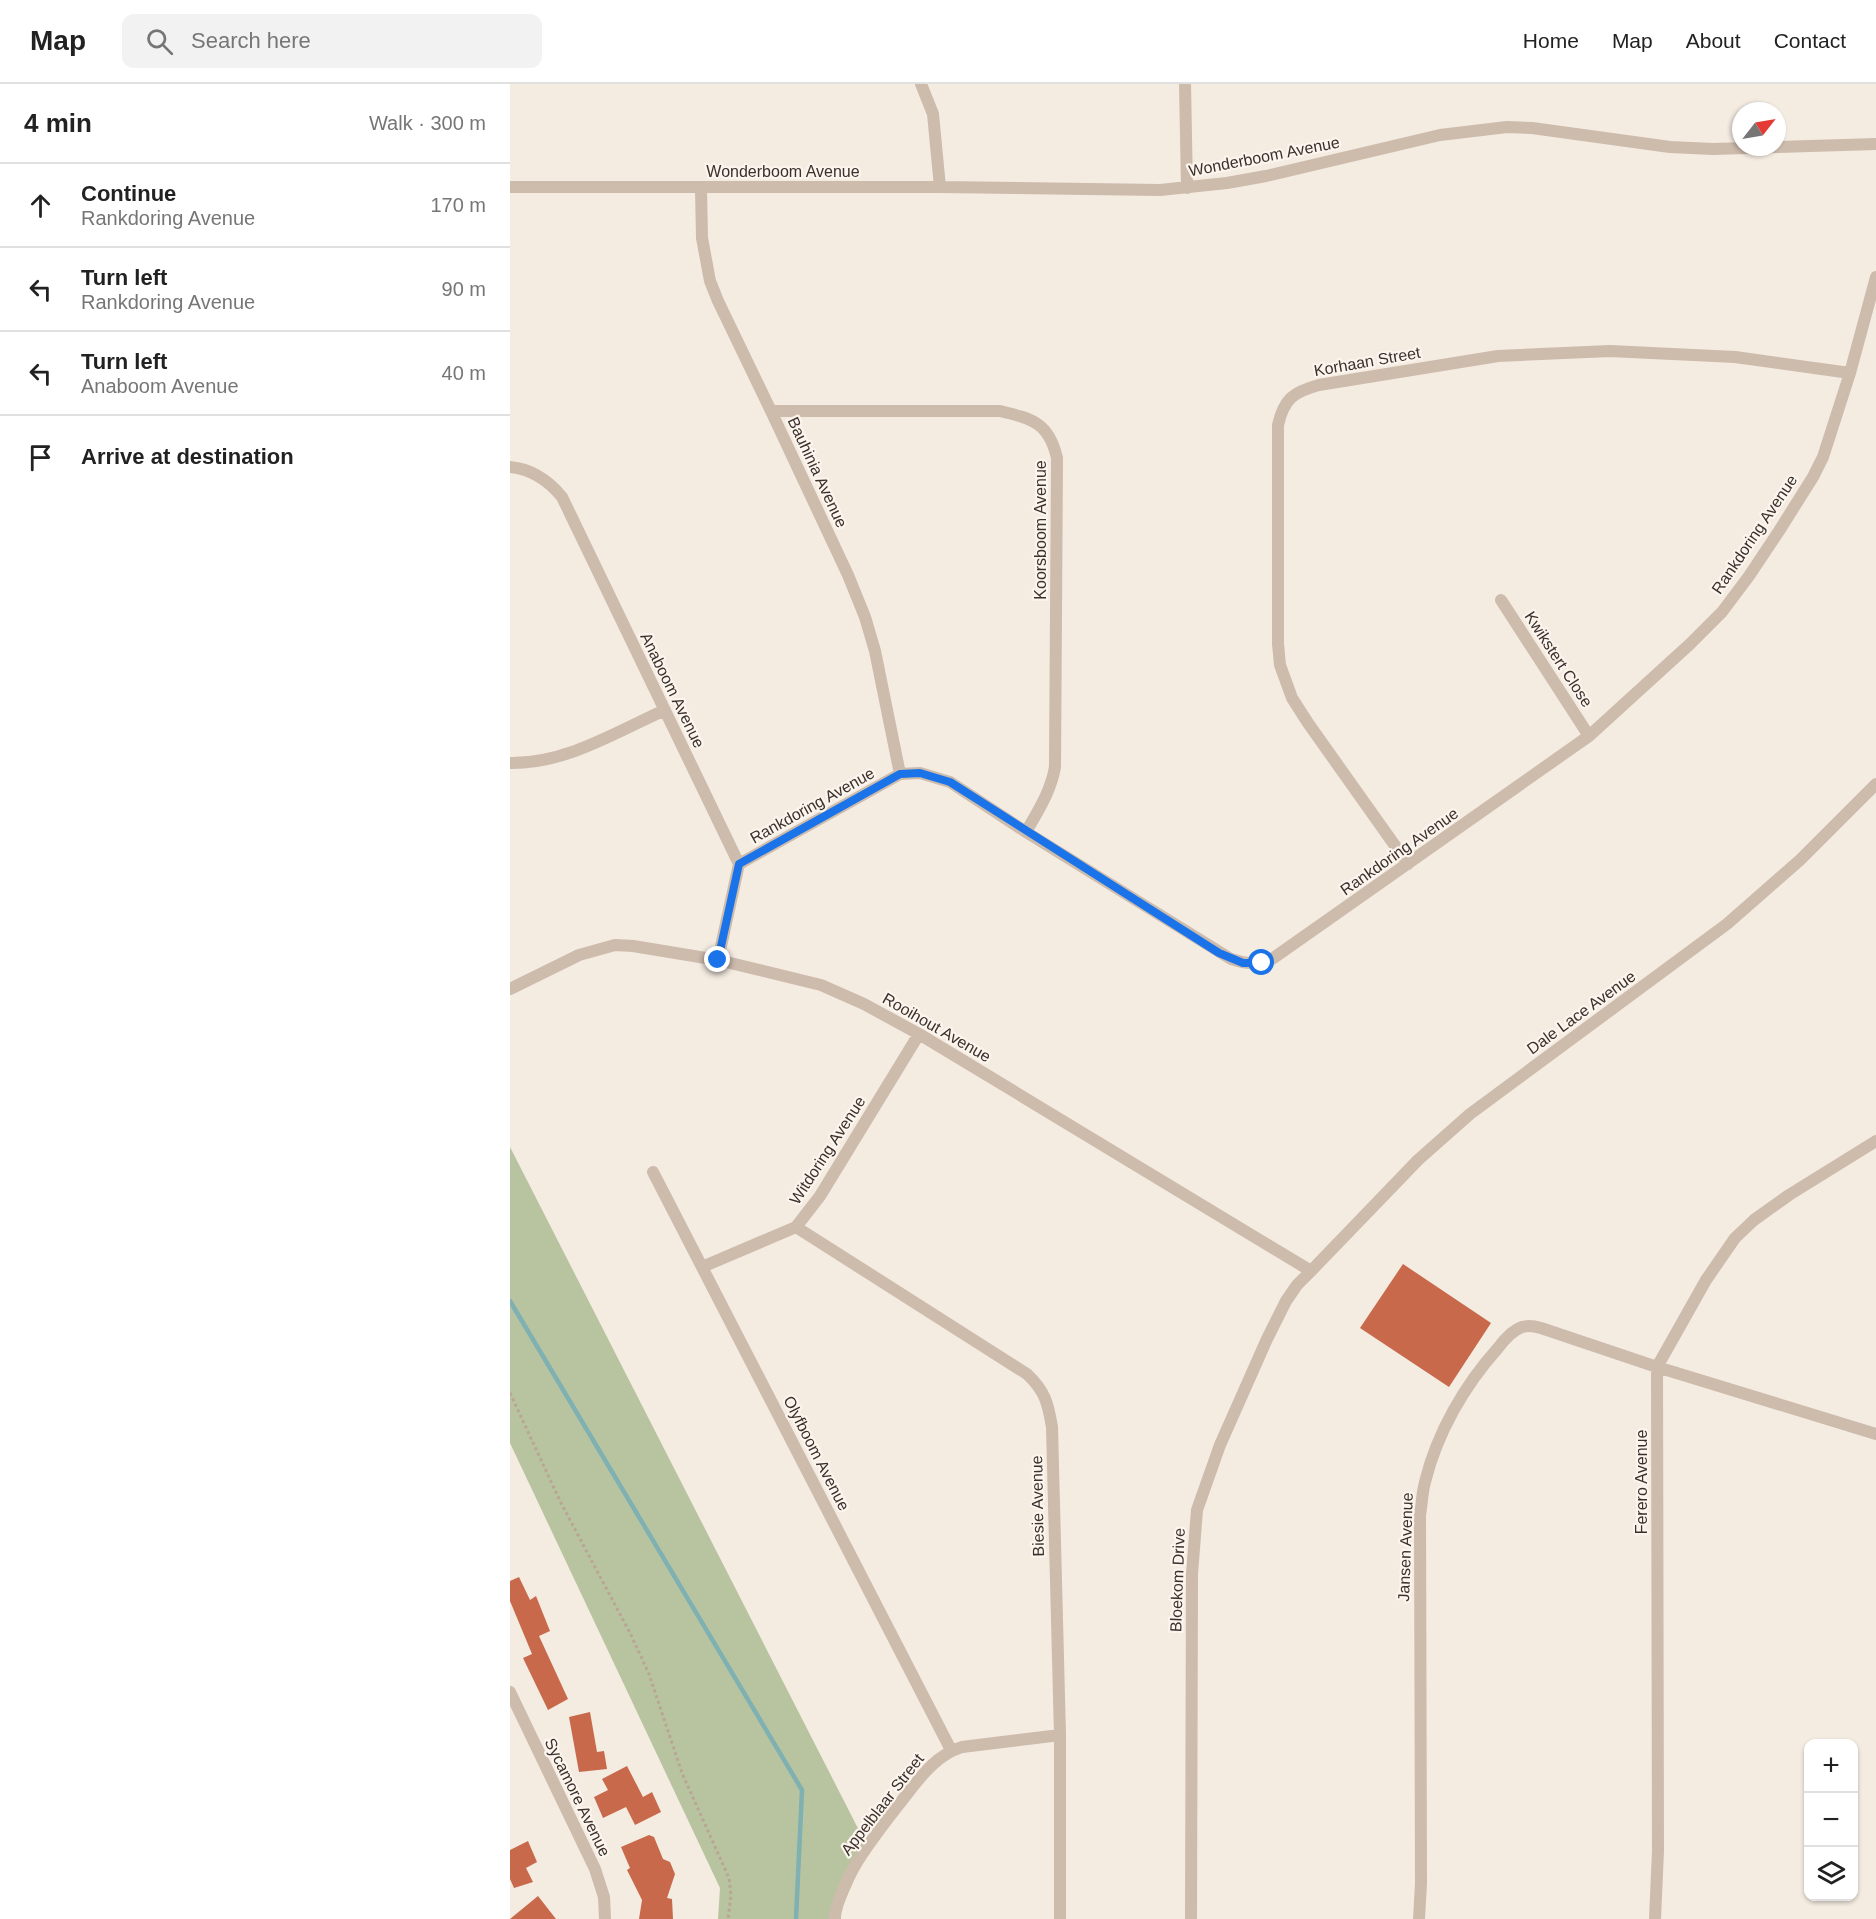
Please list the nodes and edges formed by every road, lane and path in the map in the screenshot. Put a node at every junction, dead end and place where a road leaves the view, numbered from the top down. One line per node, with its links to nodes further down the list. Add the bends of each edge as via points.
1 (921, 84): 5 (street, via 933,114)
2 (1185, 84): 7 (street)
3 (1876, 144): 7 (street, Wonderboom Avenue, via 1713,149 1507,127 1440,135 1266,176)
4 (510, 187): 6 (street, Wonderboom Avenue)
5 (939, 187): 6 (street, Wonderboom Avenue); 7 (street, Wonderboom Avenue)
6 (701, 188): 10 (street, Bauhinia Avenue, via 702,238 710,281)
7 (1187, 188)
8 (1876, 277): 9 (street, Rankdoring Avenue)
9 (1850, 374): 14 (street, Rankdoring Avenue, via 1823,457 1749,576 1714,620); 20 (street, Korhaan Street, via 1735,357 1610,351 1498,356 1319,385 1303,389 1291,398 1282,408 1278,425 1280,665 1292,698 1308,723)
10 (771, 411): 16 (street, Bauhinia Avenue, via 865,617); 18 (street, Koorsboom Avenue, via 1000,411 1028,418 1045,429 1054,443 1058,458 1055,767 1047,794)
11 (510, 467): 13 (street, Anaboom Avenue, via 540,476 562,497)
12 (1501, 600): 14 (street, Kwikstert Close)
13 (665, 710): 15 (street, via 571,753); 19 (street, Anaboom Avenue)
14 (1589, 736): 20 (street, Rankdoring Avenue)
15 (510, 763)
16 (900, 774): 18 (street, Rankdoring Avenue, via 920,773 950,782); 19 (street, Rankdoring Avenue)
17 (1876, 784): 28 (street, Dale Lace Avenue, via 1800,860 1727,924 1444,1135)
18 (1026, 831): 20 (street, Rankdoring Avenue, via 1219,953 1252,964 1282,953)
19 (739, 864): 21 (street)
20 (1408, 864)
21 (718, 960): 22 (street, Rooihout Avenue, via 615,945 579,955); 23 (street, Rooihout Avenue, via 821,985)
22 (510, 989)
23 (919, 1034): 26 (street, Witdoring Avenue, via 820,1196); 28 (street, Rooihout Avenue)
24 (1876, 1141): 29 (street, Ferero Avenue, via 1789,1195 1735,1238 1706,1280)
25 (653, 1172): 27 (street, Olyfboom Avenue)
26 (796, 1227): 27 (street, Witdoring Avenue); 33 (street, Biesie Avenue, via 1000,1355 1027,1374 1043,1393 1052,1427)
27 (702, 1267): 34 (street, Olyfboom Avenue)
28 (1311, 1271): 39 (street, Bloekom Drive, via 1286,1301 1267,1339 1220,1445 1197,1510 1192,1574)
29 (1657, 1367): 31 (street, Jansen Avenue); 40 (street, Jansen Avenue, via 1541,1328 1521,1328 1490,1356 1447,1425 1425,1483 1420,1515); 41 (street, Ferero Avenue)
30 (510, 1393): 36 (path, via 561,1503 649,1674 682,1773 729,1878)
31 (1876, 1434)
32 (510, 1692): 35 (street, Sycamore Avenue, via 601,1884)
33 (1060, 1735): 34 (street, Appelblaar Street); 38 (street, Biesie Avenue)
34 (951, 1750): 37 (street, Appelblaar Street, via 924,1773 865,1848 843,1887)
35 (605, 1919)
36 (728, 1919)
37 (834, 1919)
38 (1060, 1919)
39 (1191, 1919)
40 (1419, 1919)
41 (1655, 1919)

